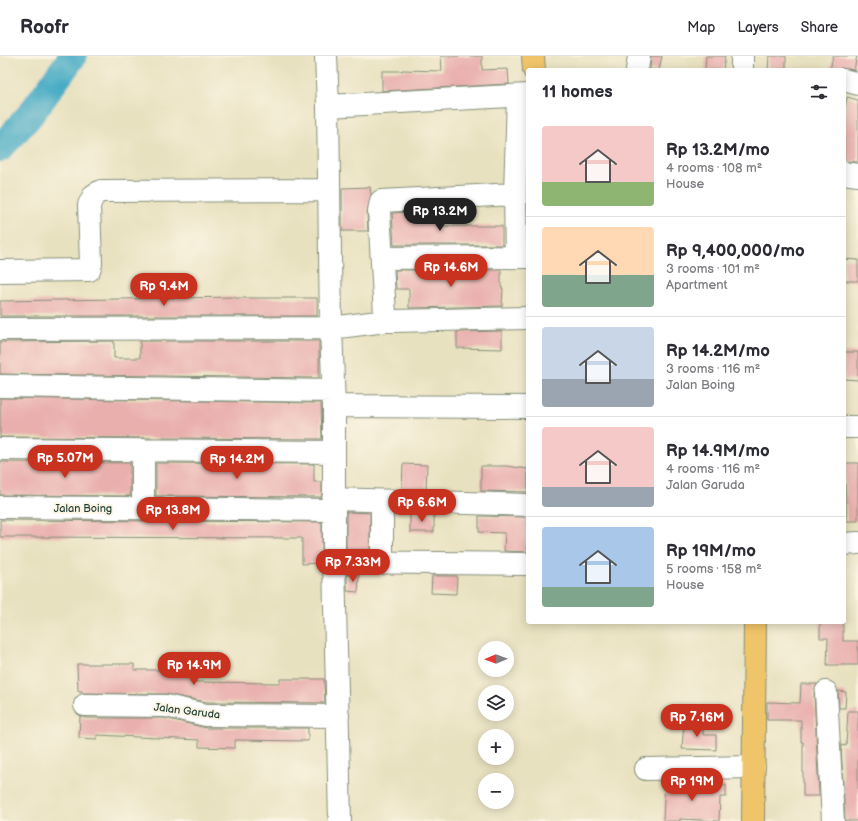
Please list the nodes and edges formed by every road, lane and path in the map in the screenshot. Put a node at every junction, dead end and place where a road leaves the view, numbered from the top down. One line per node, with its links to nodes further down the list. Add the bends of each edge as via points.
1 (326, 56): 11 (street)
2 (533, 56): 5 (main road)
3 (639, 56): 6 (street)
4 (742, 56): 7 (street)
5 (534, 68)
6 (637, 68)
7 (742, 68)
8 (846, 81): 9 (street)
9 (858, 84)
10 (523, 96): 11 (street); 15 (street)
11 (328, 106): 14 (street)
12 (846, 172): 13 (street)
13 (858, 175)
14 (329, 190): 18 (street, via 101,191 94,195 89,205 89,270); 21 (street)
15 (515, 194): 16 (street); 17 (street, via 381,201 379,211)
16 (522, 257): 17 (street)
17 (383, 258): 20 (street)
18 (0, 271)
19 (526, 318): 20 (street)
20 (386, 321): 21 (street)
21 (330, 328): 22 (street); 24 (street)
22 (0, 329)
23 (0, 386): 24 (street)
24 (334, 398): 25 (street); 30 (street)
25 (526, 407)
26 (858, 426): 27 (street)
27 (846, 427)
28 (0, 449): 29 (street)
29 (142, 450): 30 (street); 35 (street)
30 (334, 452): 32 (street)
31 (382, 502): 32 (street, Jalan Boing); 33 (street, Jalan Boing); 39 (street)
32 (334, 504): 35 (street, Jalan Boing); 38 (street)
33 (526, 505)
34 (0, 507): 35 (street, Jalan Boing)
35 (143, 508)
36 (858, 543): 37 (street)
37 (846, 544)
38 (334, 562): 39 (street); 44 (street)
39 (382, 563): 40 (street)
40 (526, 564)
41 (755, 624): 45 (main road)
42 (826, 692): 49 (street)
43 (85, 705): 44 (street, Jalan Garuda, via 166,706 206,715)
44 (338, 716): 47 (street)
45 (754, 767): 46 (street); 48 (main road)
46 (646, 769)
47 (340, 821)
48 (754, 821)
49 (833, 821)

